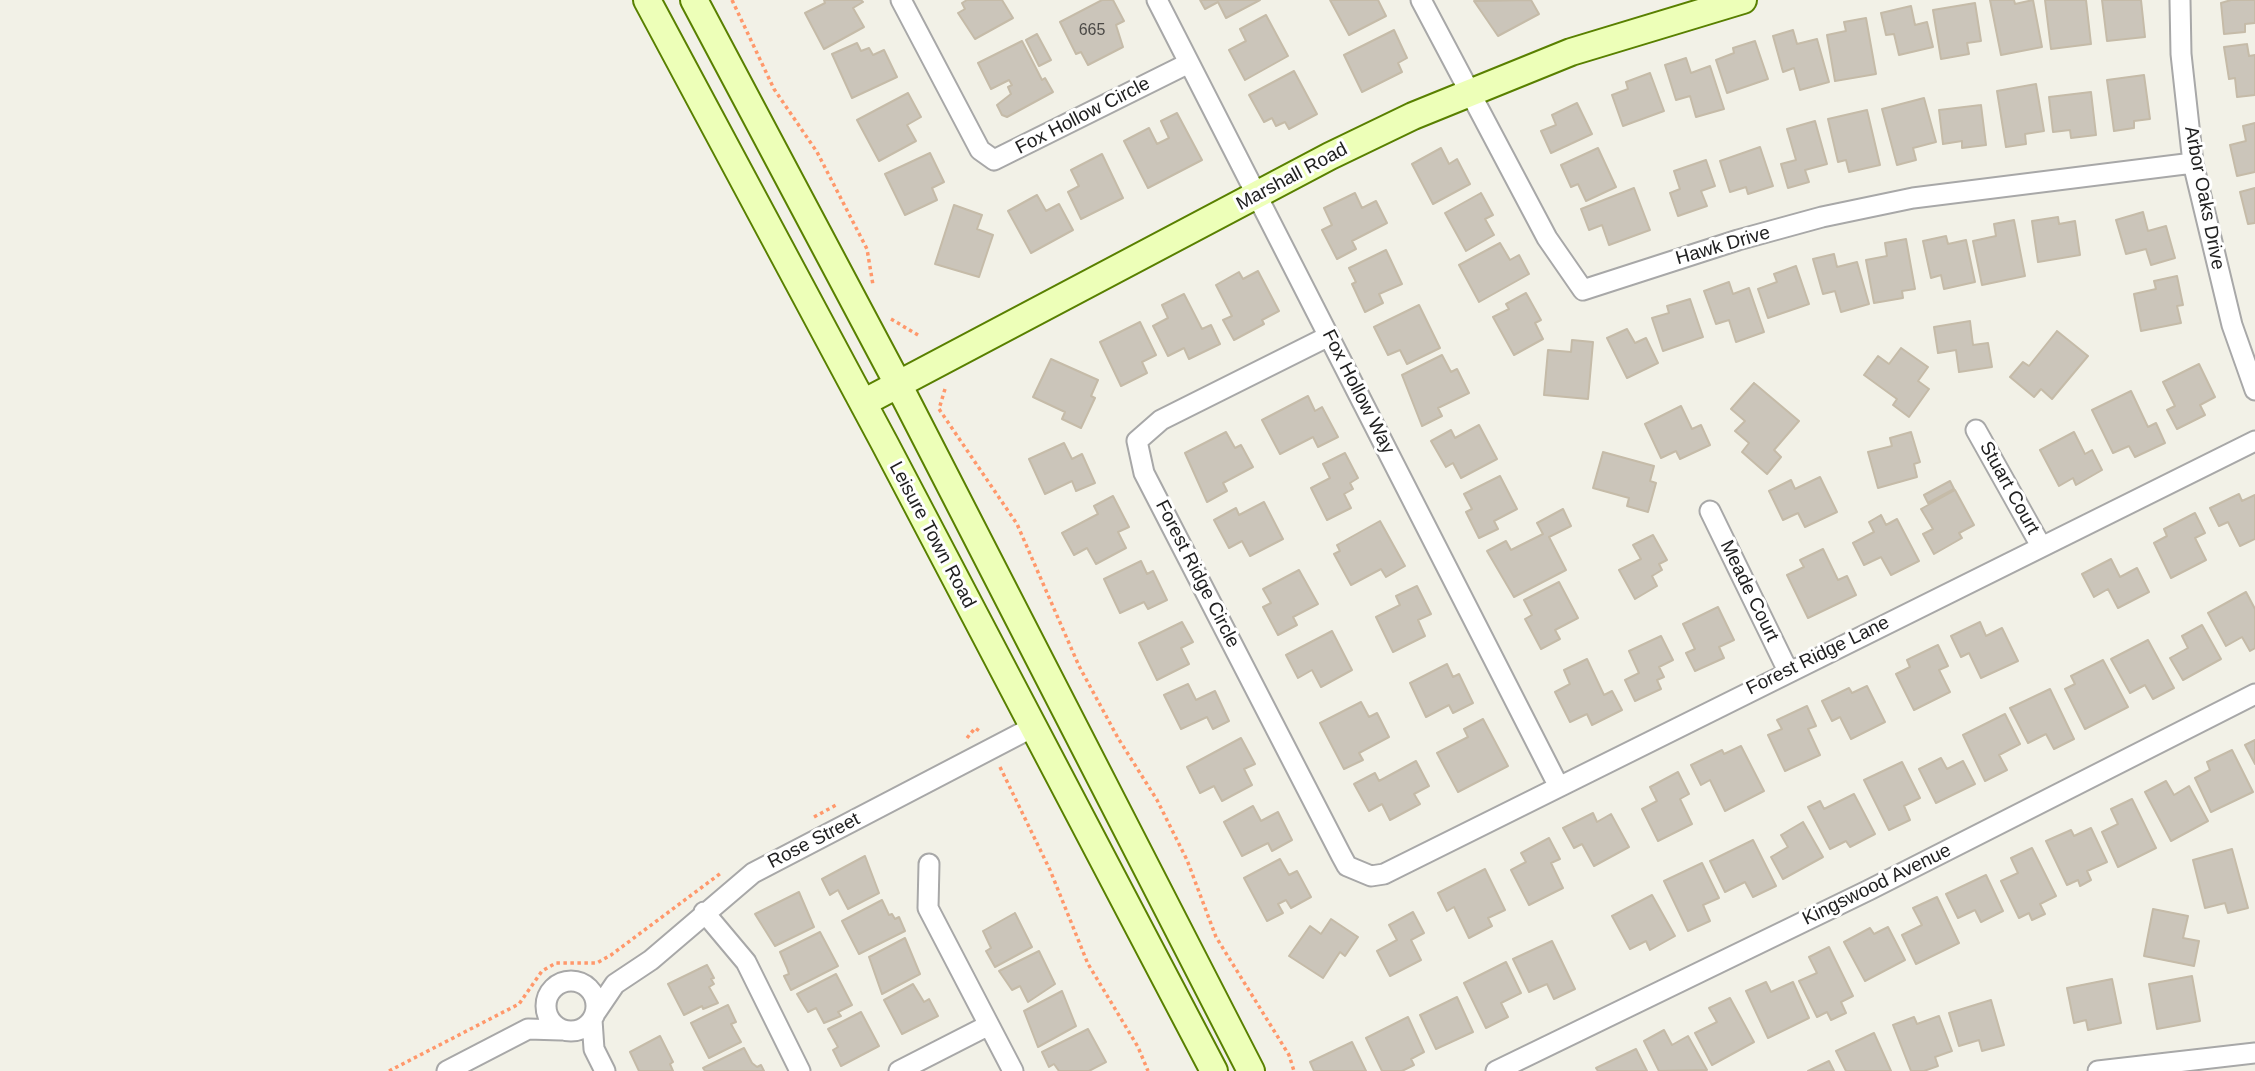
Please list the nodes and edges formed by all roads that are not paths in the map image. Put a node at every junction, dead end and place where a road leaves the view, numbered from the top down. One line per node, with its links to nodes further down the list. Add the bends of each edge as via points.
1 (647, 0): 15 (main road, Leisure Town Road)
2 (694, 0): 13 (main road, Leisure Town Road)
3 (901, 0): 8 (street, Fox Hollow Circle, via 979,150 994,160)
4 (1157, 0): 8 (street, Fox Hollow Way)
5 (1421, 0): 9 (street, Hawk Drive)
6 (1743, 0): 9 (main road, Marshall Road, via 1634,31)
7 (2180, 0): 10 (street, Arbor Oaks Drive)
8 (1189, 62): 11 (street, Fox Hollow Way)
9 (1468, 91): 10 (street, Hawk Drive, via 1547,239 1583,290 1738,240 1913,198); 11 (main road, Marshall Road)
10 (2193, 163): 14 (street, Arbor Oaks Drive, via 2232,326)
11 (1258, 195): 12 (street, Fox Hollow Way); 13 (main road, Marshall Road)
12 (1329, 336): 23 (street, Fox Hollow Way); 25 (street, Forest Ridge Circle, via 1161,420 1137,441 1144,473 1347,866 1371,876)
13 (898, 384): 15 (main road, Marshall Road); 44 (main road, Leisure Town Road)
14 (2255, 390)
15 (863, 403): 22 (main road, Leisure Town Road)
16 (1976, 430): 19 (street, Stuart Court)
17 (2255, 442): 19 (street, Forest Ridge Lane)
18 (1710, 511): 20 (street, Meade Court)
19 (2041, 546): 20 (street, Forest Ridge Lane)
20 (1788, 671): 23 (street, Forest Ridge Lane)
21 (2255, 694): 45 (street, Kingswood Avenue, via 1869,890)
22 (1033, 727): 26 (street, Rose Street, via 752,873); 29 (main road, Leisure Town Road)
23 (1558, 785): 25 (street, Forest Ridge Lane)
24 (929, 864): 32 (street, via 928,908)
25 (1384, 874)
26 (704, 912): 28 (street, Rose Street, via 651,960); 39 (street, via 746,962)
27 (584, 984): 28 (street); 30 (street, via 561,983); 31 (street, via 594,996)
28 (615, 984): 31 (street, Rose Street)
29 (1175, 995): 42 (main road, Leisure Town Road); 43 (main road)
30 (546, 1001): 33 (street); 34 (street, via 548,1018)
31 (594, 1016): 34 (street, via 578,1031); 35 (street)
32 (989, 1025): 40 (street); 41 (street)
33 (528, 1029): 34 (street); 37 (street)
34 (565, 1031): 35 (street)
35 (594, 1049): 38 (street)
36 (2255, 1054): 46 (street)
37 (447, 1071)
38 (605, 1071)
39 (800, 1071)
40 (899, 1071)
41 (1013, 1071)
42 (1214, 1071)
43 (1222, 1071)
44 (1251, 1071)
45 (1496, 1071)
46 (2098, 1071)

